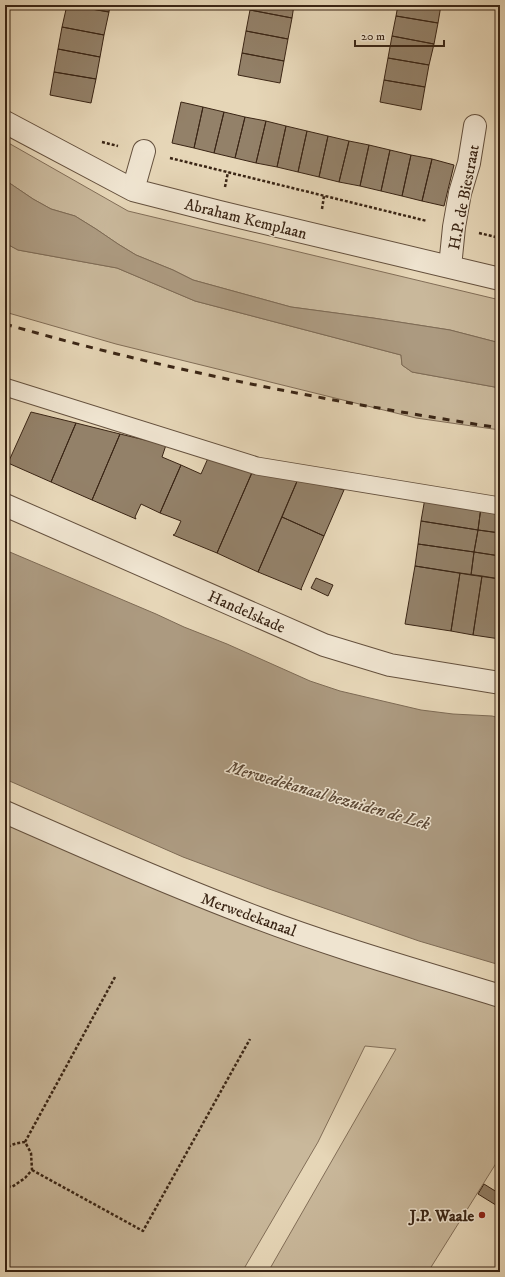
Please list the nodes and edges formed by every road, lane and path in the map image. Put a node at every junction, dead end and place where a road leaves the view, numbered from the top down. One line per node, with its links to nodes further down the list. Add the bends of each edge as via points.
1 (9, 5): 2 (path)
2 (5, 24)
3 (5, 122): 7 (street, Abraham Kemplaan)
4 (475, 126): 8 (street, H.P. de Biestraat)
5 (101, 142): 6 (path)
6 (144, 151): 7 (street); 8 (path)
7 (133, 190): 10 (street, Abraham Kemplaan)
8 (454, 227): 9 (path); 10 (street, H.P. de Biestraat)
9 (500, 238)
10 (450, 267): 11 (street, Abraham Kemplaan)
11 (500, 279)
12 (5, 387): 14 (lane, via 257,466)
13 (5, 505): 15 (street, Handelskade, via 324,645 390,665)
14 (500, 506)
15 (500, 683)
16 (5, 812): 18 (street, Merwedekanaal, via 260,919)
17 (115, 977): 20 (path)
18 (500, 996)
19 (250, 1039): 22 (path, via 143,1231)
20 (24, 1142): 21 (path, via 17,1143); 22 (path, via 31,1153)
21 (5, 1151)
22 (32, 1170): 23 (path, via 12,1187)
23 (5, 1186)

